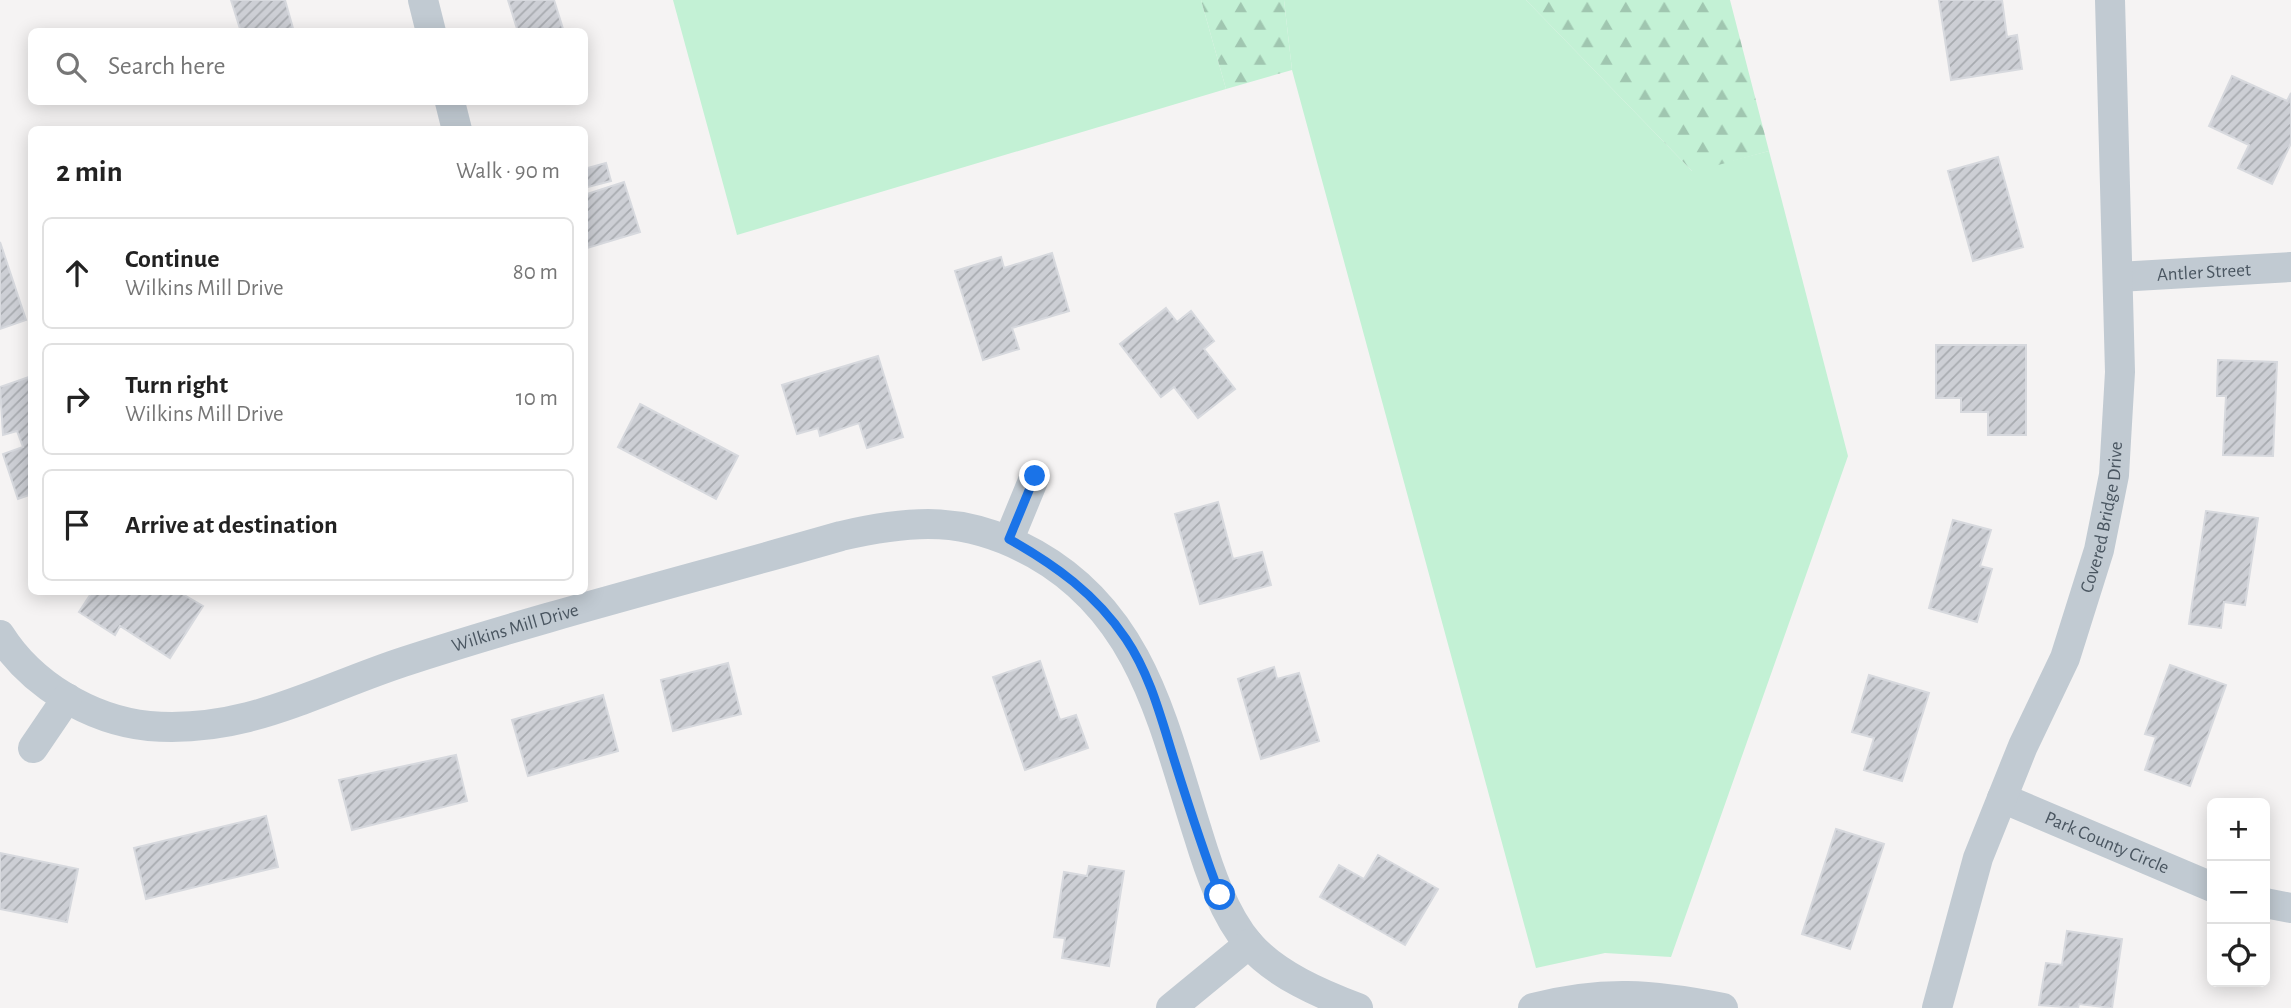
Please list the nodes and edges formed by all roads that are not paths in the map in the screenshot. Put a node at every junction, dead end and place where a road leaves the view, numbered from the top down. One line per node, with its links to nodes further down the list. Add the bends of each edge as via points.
1 (423, 0): 3 (street)
2 (2110, 0): 7 (street, Covered Bridge Drive)
3 (430, 28)
4 (451, 105): 5 (street)
5 (456, 126)
6 (2291, 267): 7 (street, Antler Street)
7 (2118, 277): 14 (street, Covered Bridge Drive, via 2119,398 2113,475 2099,550 2065,658)
8 (1035, 476): 9 (street)
9 (1009, 539): 10 (street, Wilkins Mill Drive, via 985,530 926,523 884,526); 18 (street, Wilkins Mill Drive, via 1064,573 1093,598 1126,639 1150,684 1220,895)
10 (583, 600): 12 (street, Wilkins Mill Drive, via 401,662 271,713 213,724 148,726 102,714)
11 (0, 635): 12 (street, Wilkins Mill Drive, via 15,659)
12 (66, 698): 13 (street)
13 (33, 748)
14 (2003, 798): 15 (street, Park County Circle); 23 (street, Covered Bridge Drive, via 1978,858)
15 (2207, 885)
16 (2270, 904): 17 (street)
17 (2291, 908)
18 (1249, 944): 19 (street); 20 (street, Wilkins Mill Drive, via 1278,968 1326,996)
19 (1171, 1008)
20 (1358, 1008)
21 (1532, 1008): 22 (street, via 1600,995 1663,996)
22 (1723, 1008)
23 (1937, 1008)

